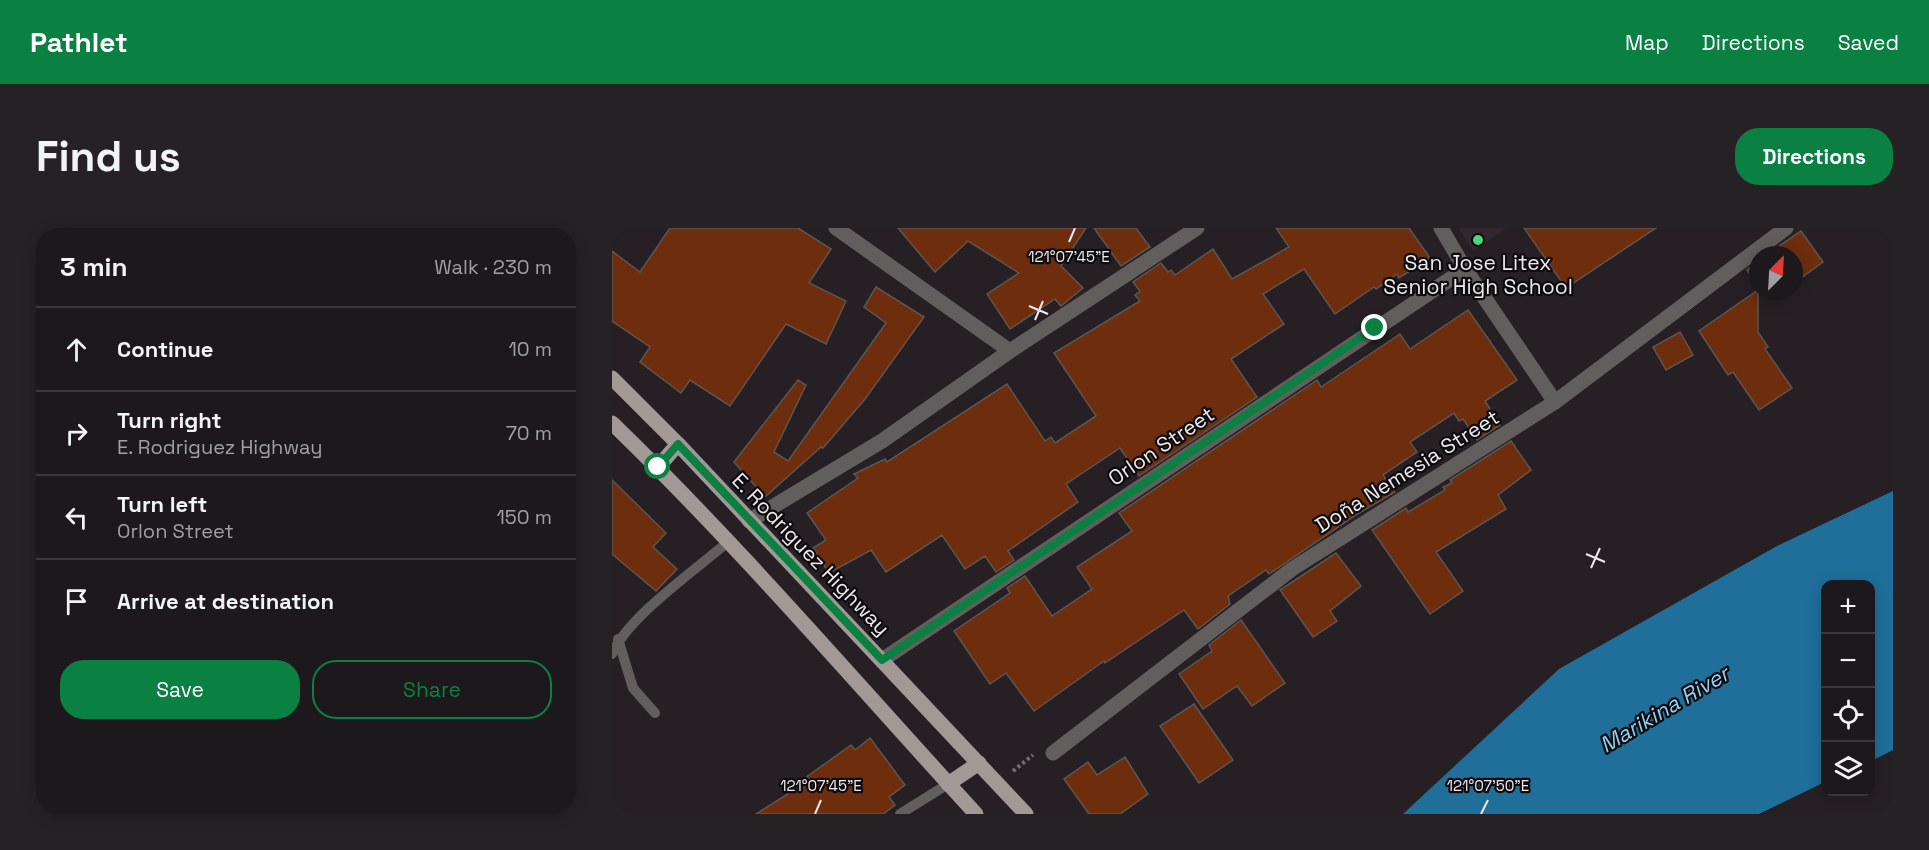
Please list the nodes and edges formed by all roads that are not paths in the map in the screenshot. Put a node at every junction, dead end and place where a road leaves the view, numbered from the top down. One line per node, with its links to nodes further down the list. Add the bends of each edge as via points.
1 (836, 228): 6 (street)
2 (1197, 228): 6 (street)
3 (1441, 228): 5 (street)
4 (1786, 228): 8 (street, Doña Nemesia Street)
5 (1465, 269): 8 (street); 16 (street, Orlon Street)
6 (1010, 351): 12 (street, via 882,441)
7 (612, 378): 10 (main road, E. Rodriguez Highway)
8 (1555, 402): 18 (street, Doña Nemesia Street, via 1292,569)
9 (612, 423): 11 (main road)
10 (678, 444): 11 (main road); 12 (main road, E. Rodriguez Highway)
11 (658, 467): 13 (main road)
12 (749, 521): 16 (main road, E. Rodriguez Highway)
13 (728, 542): 14 (lane); 20 (main road)
14 (618, 639): 15 (lane); 17 (lane, via 633,688)
15 (612, 654)
16 (882, 660): 19 (main road, E. Rodriguez Highway)
17 (655, 713)
18 (1053, 753)
19 (979, 763): 20 (main road); 23 (main road, E. Rodriguez Highway)
20 (948, 784): 21 (main road); 22 (lane)
21 (975, 813)
22 (900, 814)
23 (1026, 814)

